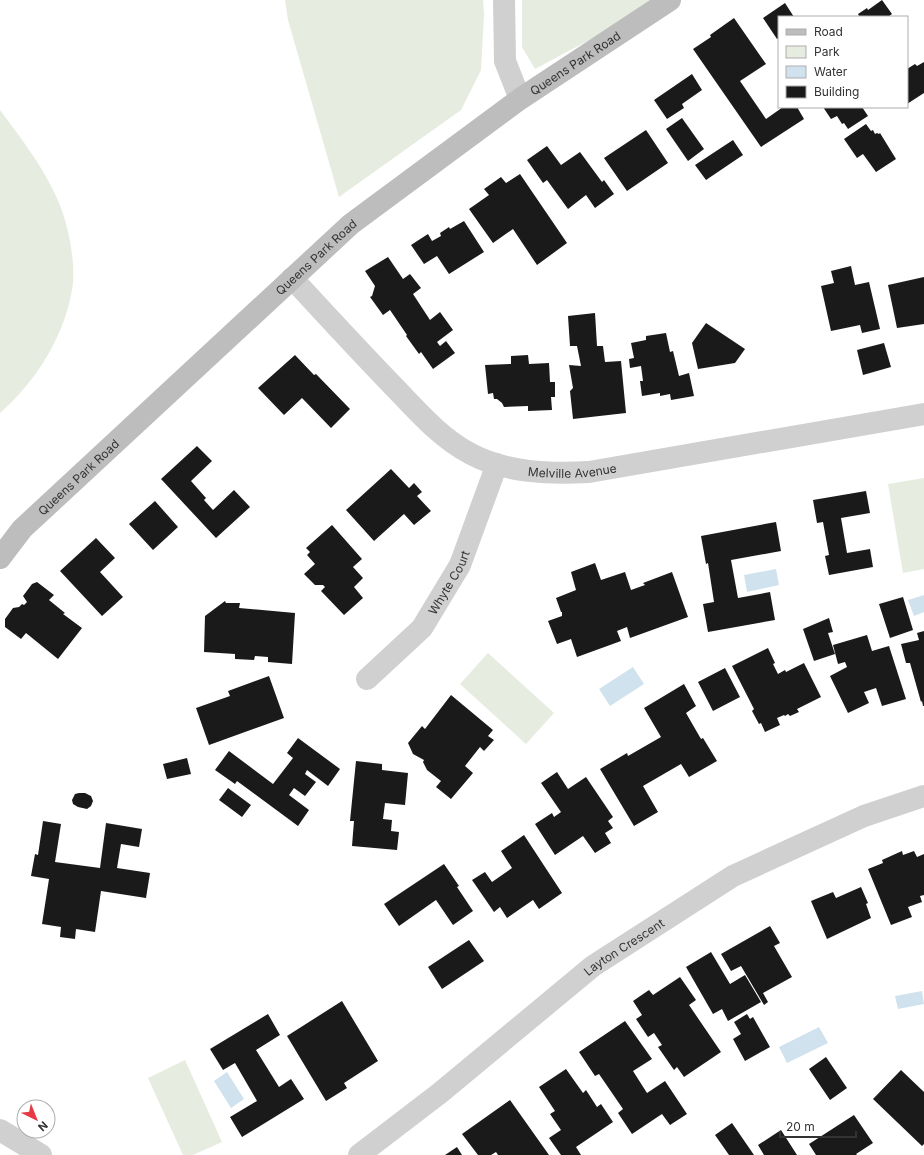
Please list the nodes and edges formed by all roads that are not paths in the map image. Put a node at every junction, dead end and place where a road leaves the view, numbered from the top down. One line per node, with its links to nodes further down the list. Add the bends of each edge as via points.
1 (504, 0): 3 (street, via 505,61)
2 (670, 0): 3 (main road, Queens Park Road)
3 (520, 99): 4 (main road, Queens Park Road, via 351,224)
4 (292, 278): 6 (street, Melville Avenue, via 364,357 451,443 472,455); 7 (main road, Queens Park Road, via 22,528)
5 (924, 414): 6 (street, Melville Avenue, via 589,472 522,471)
6 (497, 464): 8 (street, Whyte Court, via 460,565 422,628)
7 (0, 558)
8 (367, 679)
9 (924, 796): 12 (street, Layton Crescent, via 864,816 733,876 593,966 440,1093)
10 (0, 1130): 11 (street)
11 (41, 1155)
12 (359, 1155)

